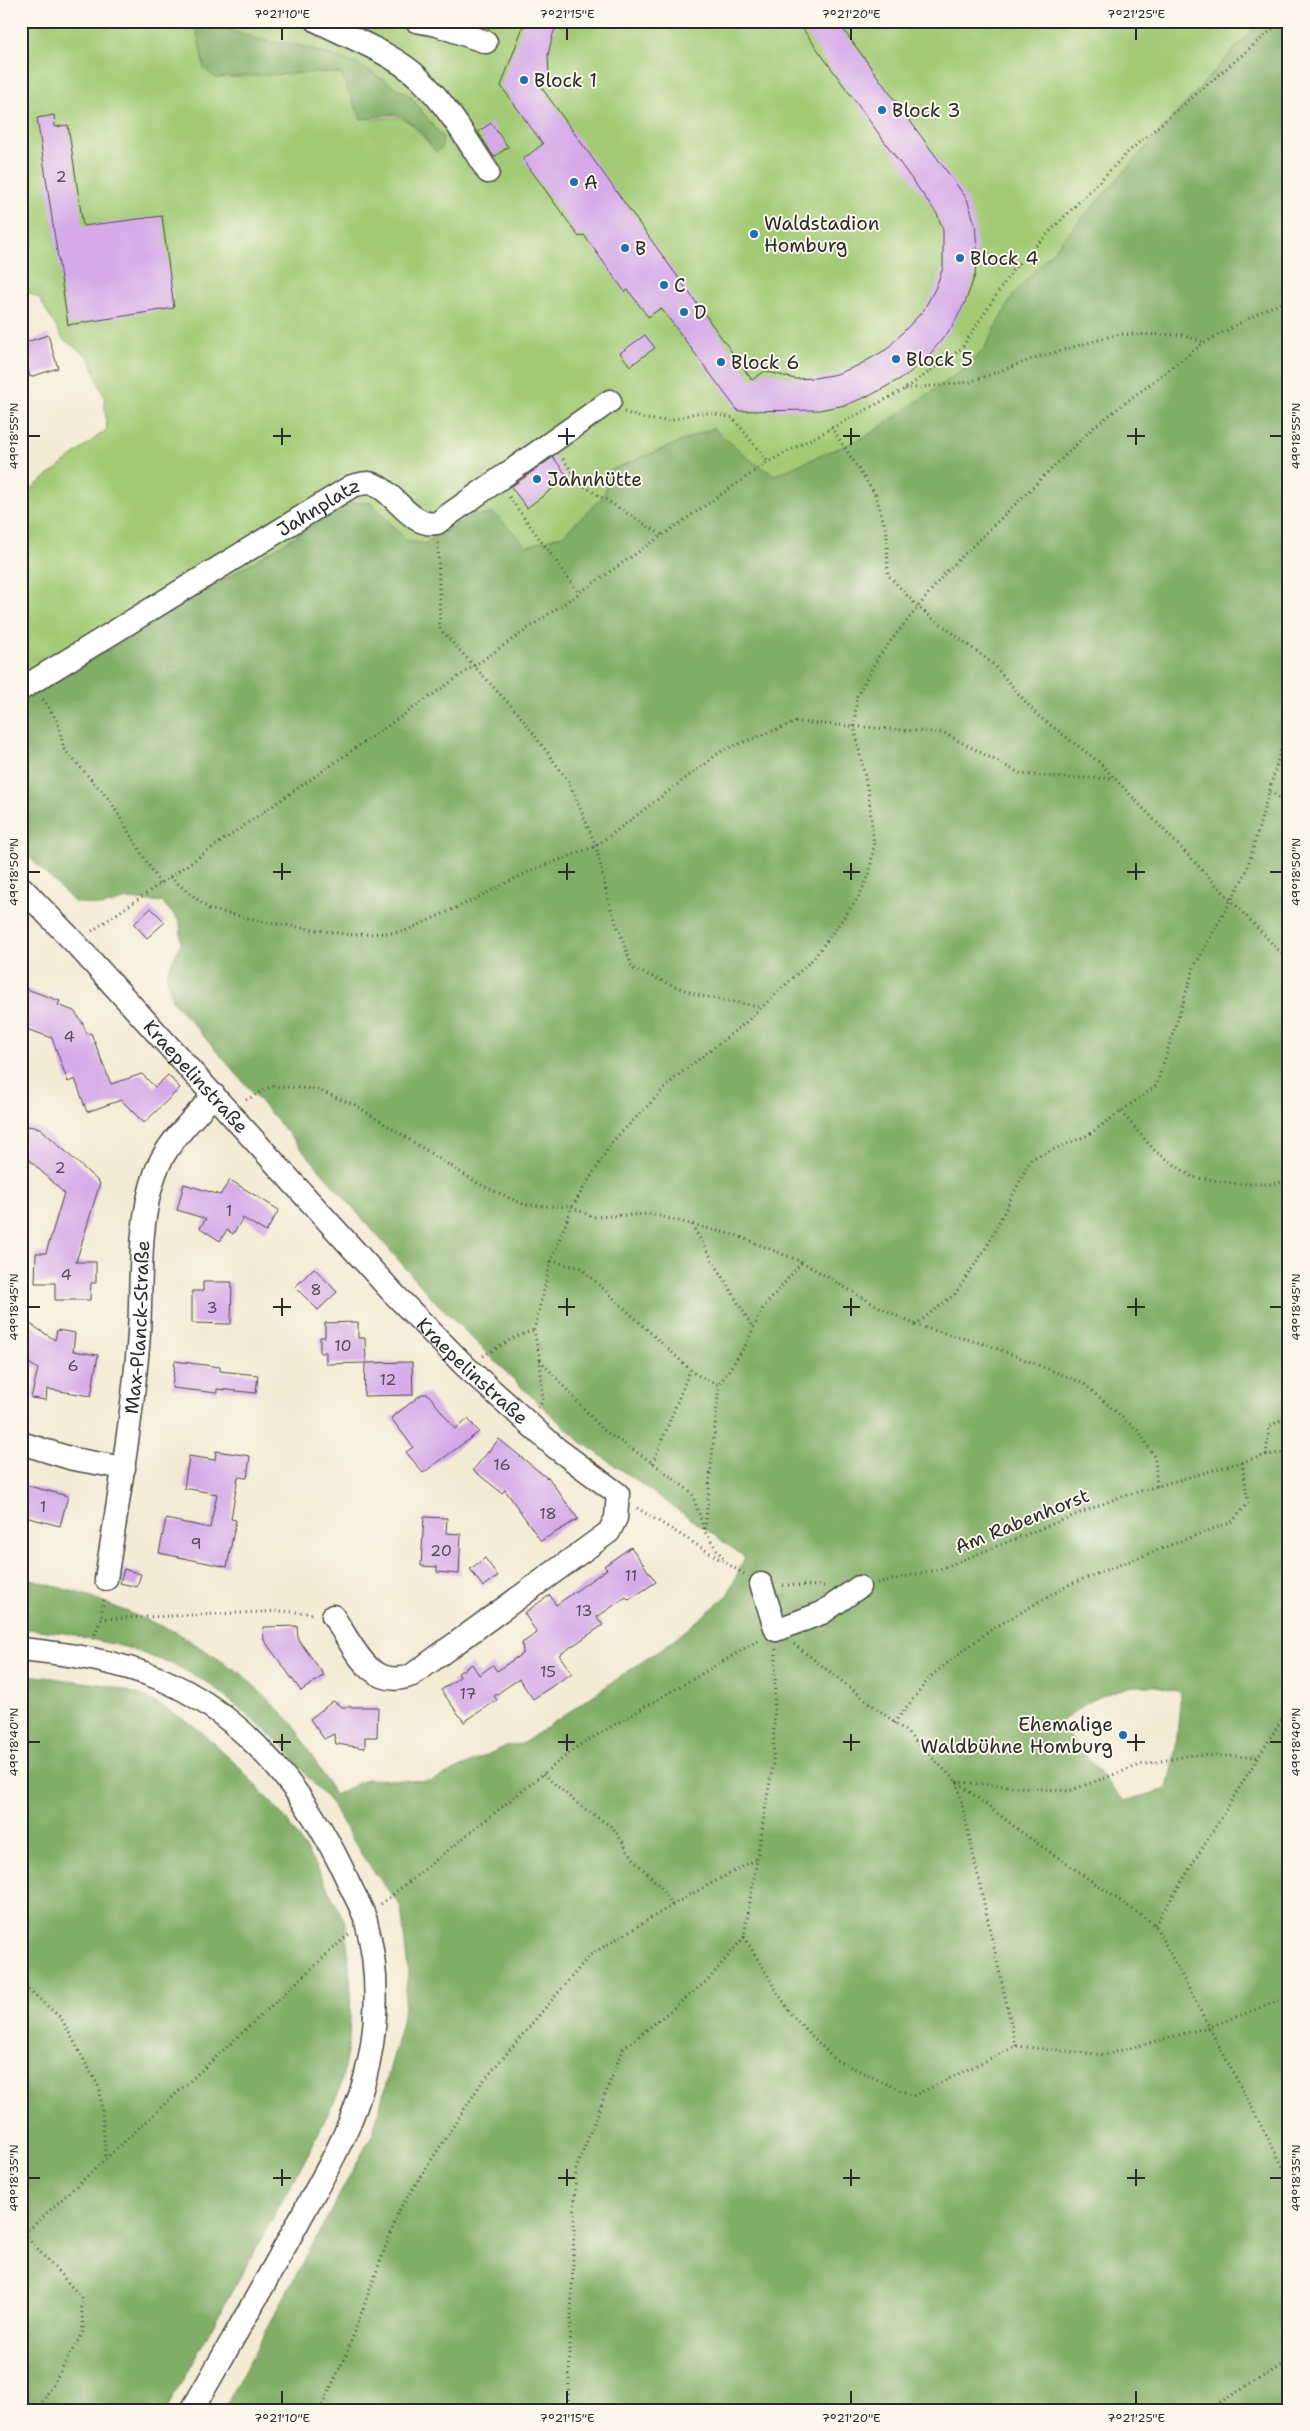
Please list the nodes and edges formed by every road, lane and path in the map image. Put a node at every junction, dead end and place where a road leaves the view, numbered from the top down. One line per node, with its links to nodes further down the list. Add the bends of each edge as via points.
1 (317, 21): 5 (street, via 382,53 419,78 441,102)
2 (416, 21): 4 (street)
3 (1282, 21): 8 (path, via 1128,152 1014,268 961,349)
4 (486, 42)
5 (488, 172)
6 (1289, 301): 7 (path, via 1268,308)
7 (1205, 342): 8 (path, via 1181,336 1119,334 1038,357 970,382); 17 (path, via 1095,426 952,566)
8 (905, 389): 10 (path)
9 (610, 401): 11 (street); 12 (path, via 628,414 645,419 669,421 695,413 733,418)
10 (832, 427): 12 (path); 17 (path, via 875,494 887,533 888,575)
11 (551, 443): 13 (street); 15 (path, via 582,485)
12 (768, 462): 15 (path)
13 (496, 481): 14 (street); 16 (path)
14 (437, 523): 18 (path, via 440,630); 19 (street, Jahnplatz, via 421,521 378,486 368,483 352,486)
15 (662, 535): 16 (path)
16 (579, 593): 18 (path)
17 (918, 607): 22 (path, via 878,657 861,688); 23 (path, via 992,663 1037,715 1099,762)
18 (472, 667): 26 (path, via 521,717 569,782); 27 (path)
19 (41, 677): 20 (street, Jahnplatz); 28 (path, via 43,698 58,722 64,749 109,799)
20 (21, 690)
21 (1289, 721): 24 (path)
22 (854, 726): 23 (path, via 944,732 1021,774); 26 (path, via 796,722 723,750); 33 (path, via 869,796 874,846 869,875 858,898 814,958)
23 (1114, 778): 30 (path)
24 (1270, 791): 25 (path); 30 (path, via 1246,873)
25 (1289, 805)
26 (596, 846): 27 (path, via 532,870 403,932 351,935 265,922 209,909); 33 (path, via 609,903 633,968 697,995)
27 (170, 877): 28 (path)
28 (160, 884): 31 (path)
29 (21, 887): 31 (street, Kraepelinstraße)
30 (1231, 900): 32 (path); 35 (path, via 1195,965 1156,1086)
31 (75, 943): 34 (street, Kraepelinstraße)
32 (1289, 961)
33 (762, 1007): 37 (path, via 675,1078 613,1141)
34 (221, 1103): 37 (path, via 272,1086 316,1089 355,1104 479,1184 524,1206); 45 (street, Kraepelinstraße, via 393,1293); 55 (street, Max-Planck-Straße, via 169,1148 155,1173 143,1234 138,1344)
35 (1121, 1112): 36 (path, via 1155,1151 1192,1177 1239,1184); 41 (path, via 1088,1135 1032,1159 987,1246 955,1294)
36 (1289, 1181)
37 (572, 1207): 38 (path, via 592,1217 651,1214); 39 (path)
38 (692, 1224): 40 (path, via 738,1236); 42 (path)
39 (551, 1261): 43 (path); 46 (path, via 581,1268)
40 (802, 1262): 41 (path); 42 (path, via 763,1308)
41 (915, 1325): 56 (path, via 988,1345 1083,1384 1140,1433 1155,1458)
42 (753, 1328): 47 (path)
43 (534, 1330): 44 (path); 45 (path, via 514,1337)
44 (540, 1360): 49 (path, via 543,1401); 54 (path, via 603,1430)
45 (465, 1366): 49 (street, Kraepelinstraße)
46 (690, 1370): 47 (path); 54 (path)
47 (719, 1385): 58 (path)
48 (1289, 1415): 52 (path, via 1268,1427)
49 (527, 1423): 57 (street, Kraepelinstraße)
50 (21, 1444): 55 (street, via 73,1459)
51 (1289, 1452): 52 (path, Am Rabenhorst)
52 (1266, 1455): 53 (path, Am Rabenhorst)
53 (1242, 1462): 56 (path, Am Rabenhorst); 70 (path, via 1248,1503 1233,1521 1070,1584 990,1630 932,1675)
54 (653, 1463): 58 (path, via 692,1493)
55 (124, 1468): 59 (street, Max-Planck-Straße)
56 (1157, 1486): 61 (path, Am Rabenhorst, via 1120,1497 940,1569)
57 (618, 1494): 58 (path, via 648,1517 726,1563); 62 (street, via 616,1518 609,1532 412,1675 391,1680 370,1670)
58 (705, 1532)
59 (106, 1579): 63 (path)
60 (761, 1584): 61 (path, Am Rabenhorst); 64 (street)
61 (859, 1587): 64 (street, via 822,1613)
62 (333, 1616): 63 (path, via 284,1611)
63 (101, 1619): 66 (path)
64 (776, 1630): 70 (path); 72 (path, via 578,1746); 74 (path, via 773,1763)
65 (21, 1649): 66 (street)
66 (87, 1656): 76 (street, via 165,1681 238,1728 267,1757 312,1813 339,1861)
67 (1289, 1692): 68 (path)
68 (1283, 1717): 69 (path); 71 (path)
69 (1289, 1719)
70 (894, 1722): 73 (path)
71 (1258, 1757): 73 (path, via 1192,1754 1140,1765 1069,1791); 77 (path)
72 (543, 1774): 75 (path, via 579,1805 614,1828 635,1861 660,1886); 76 (path)
73 (957, 1782): 77 (path, via 1024,1834); 82 (path)
74 (757, 1858): 75 (path); 78 (path)
75 (672, 1905): 89 (path, via 590,1955 480,2084 399,2210 346,2355)
76 (365, 1919): 83 (path); 88 (street, via 374,1965 376,2006 360,2093 340,2145 278,2262)
77 (1155, 1925): 81 (path)
78 (744, 1937): 82 (path, via 790,2014 834,2060 914,2096); 90 (path, via 708,1980 623,2049 576,2169)
79 (21, 1983): 83 (path, via 61,2018 100,2089)
80 (1289, 1997): 81 (path)
81 (1209, 2028): 82 (path, via 1104,2055); 84 (path)
82 (1016, 2046)
83 (106, 2160): 85 (path)
84 (1289, 2178)
85 (23, 2235): 87 (path, via 81,2297 83,2332)
86 (1289, 2361): 91 (path)
87 (38, 2410)
88 (192, 2410)
89 (320, 2410)
90 (568, 2410)
91 (1207, 2410)

